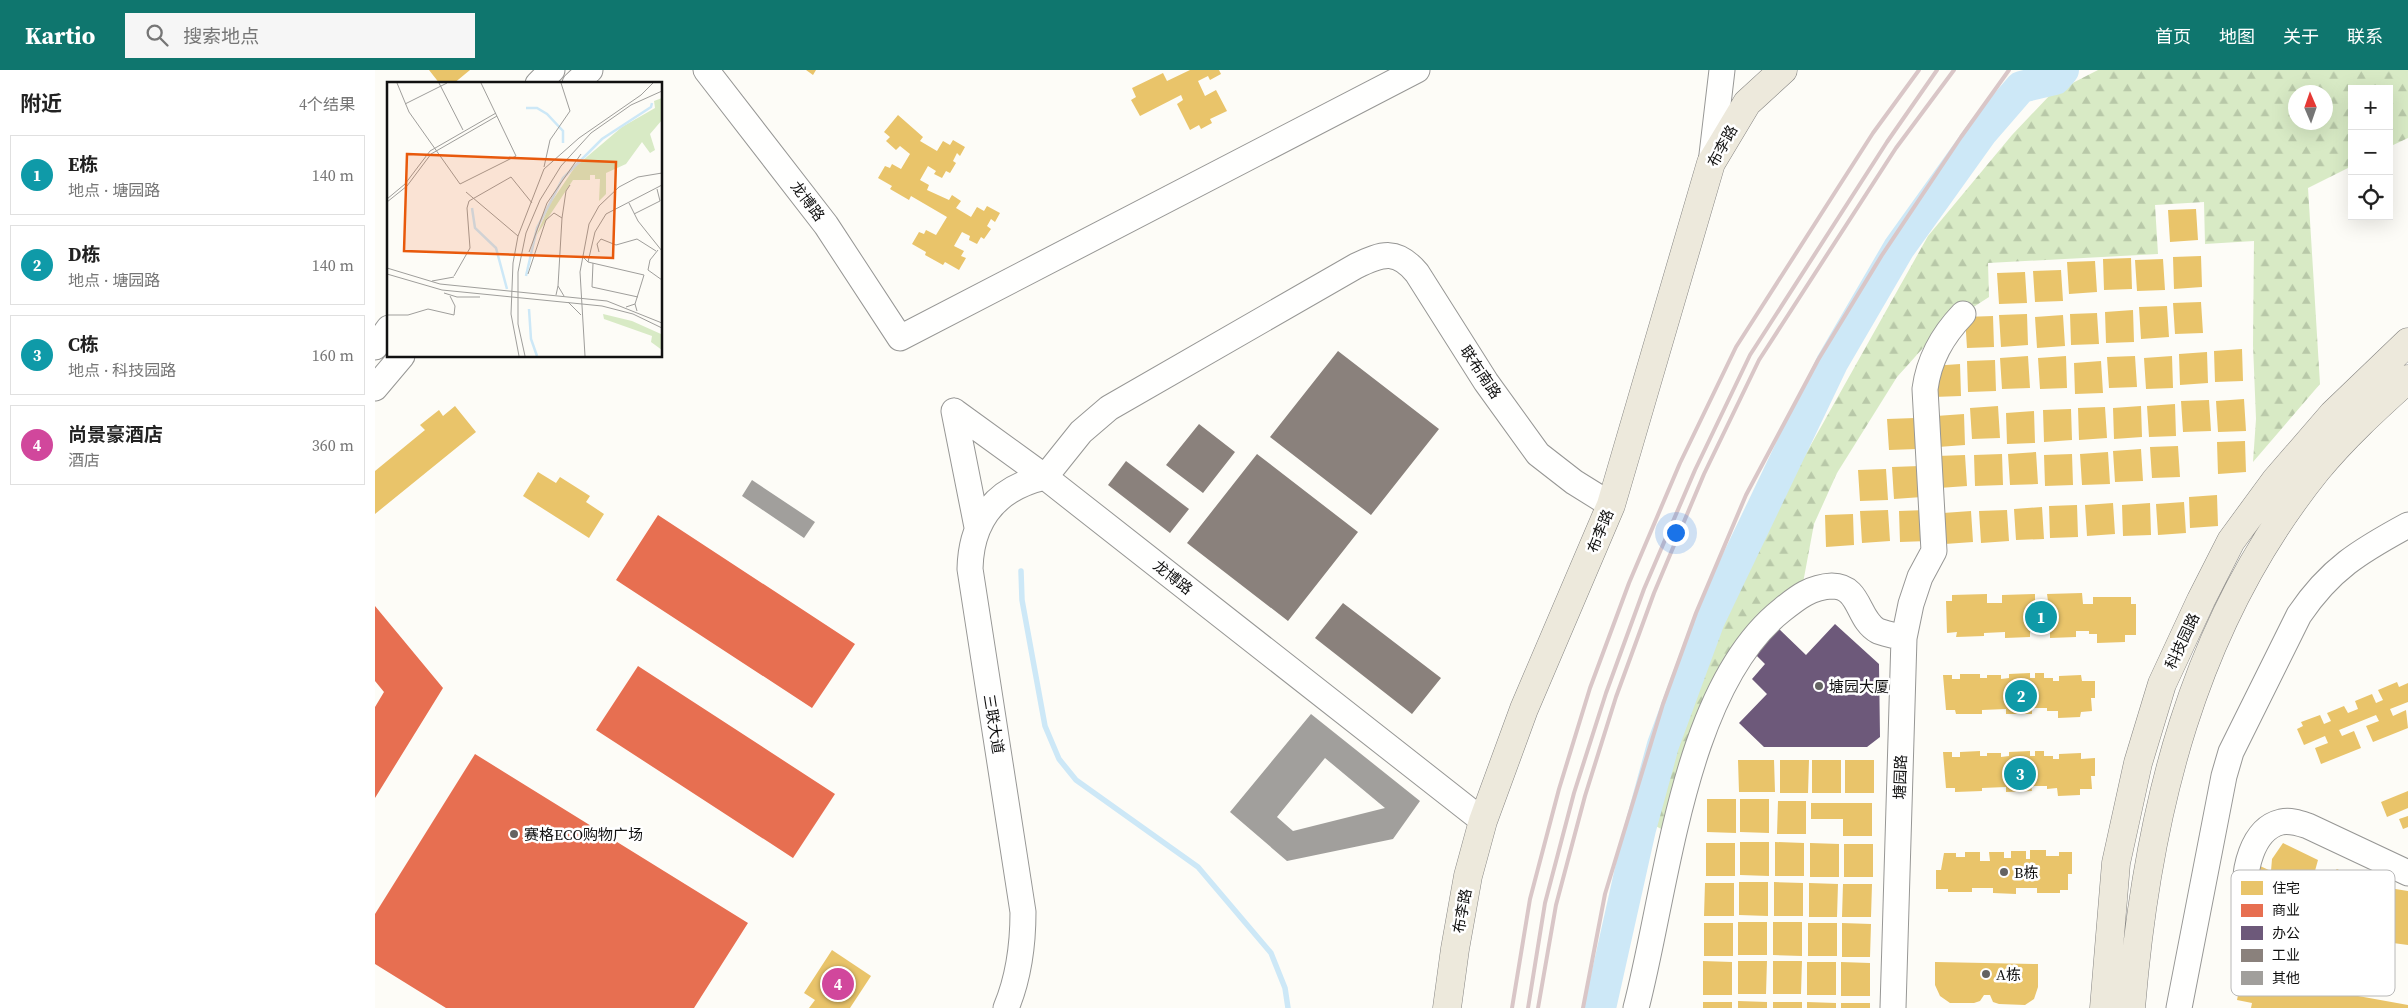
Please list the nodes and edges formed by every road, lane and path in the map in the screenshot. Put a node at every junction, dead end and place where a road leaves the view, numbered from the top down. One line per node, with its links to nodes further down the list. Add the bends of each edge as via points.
1 (552, 70): 7 (street)
2 (590, 70): 8 (street)
3 (706, 70): 6 (street, 龙博路, via 825,225 900,338)
4 (1722, 70): 9 (street)
5 (1783, 70): 9 (main road, 布李路, via 1747,103)
6 (1415, 72)
7 (540, 82)
8 (577, 82)
9 (1711, 162): 18 (main road, 布李路)
10 (1963, 314): 21 (street, 塘园路, via 1934,351 1927,371 1925,389 1934,551 1920,577)
11 (387, 331): 13 (street)
12 (2408, 342): 29 (main road, 科技园路, via 2333,414 2275,480 2231,541 2162,684 2138,763 2116,864)
13 (375, 347)
14 (399, 358): 16 (street)
15 (2408, 379): 30 (main road, 科技园路, via 2345,438 2317,471 2236,591 2211,644 2183,720 2160,802 2136,951)
16 (375, 388)
17 (1045, 477): 18 (street, 联布南路, via 1081,432 1109,408 1356,266 1388,254 1406,260 1417,273 1486,382 1538,454); 20 (street, 三联大道, via 1017,485 1005,493); 20 (street, 龙博路, via 954,411); 22 (street, 龙博路)
18 (1611, 505): 22 (main road, 布李路, via 1524,709)
19 (2408, 525): 31 (street, via 2364,549 2311,598 2299,615 2231,752)
20 (977, 527): 25 (street, 三联大道, via 972,540 970,569 1023,912 1021,955)
21 (1904, 638): 27 (street, via 1877,630 1854,596 1845,588 1833,586 1803,594 1765,624 1741,655 1708,716 1688,779); 28 (street, 塘园路)
22 (1483, 821): 26 (main road, 布李路, via 1468,876)
23 (2248, 870): 24 (street, via 2256,842 2265,831 2275,824 2295,822)
24 (2408, 873)
25 (1006, 1008)
26 (1447, 1008)
27 (1636, 1008)
28 (1893, 1008)
29 (2104, 1008)
30 (2131, 1008)
31 (2179, 1008)

